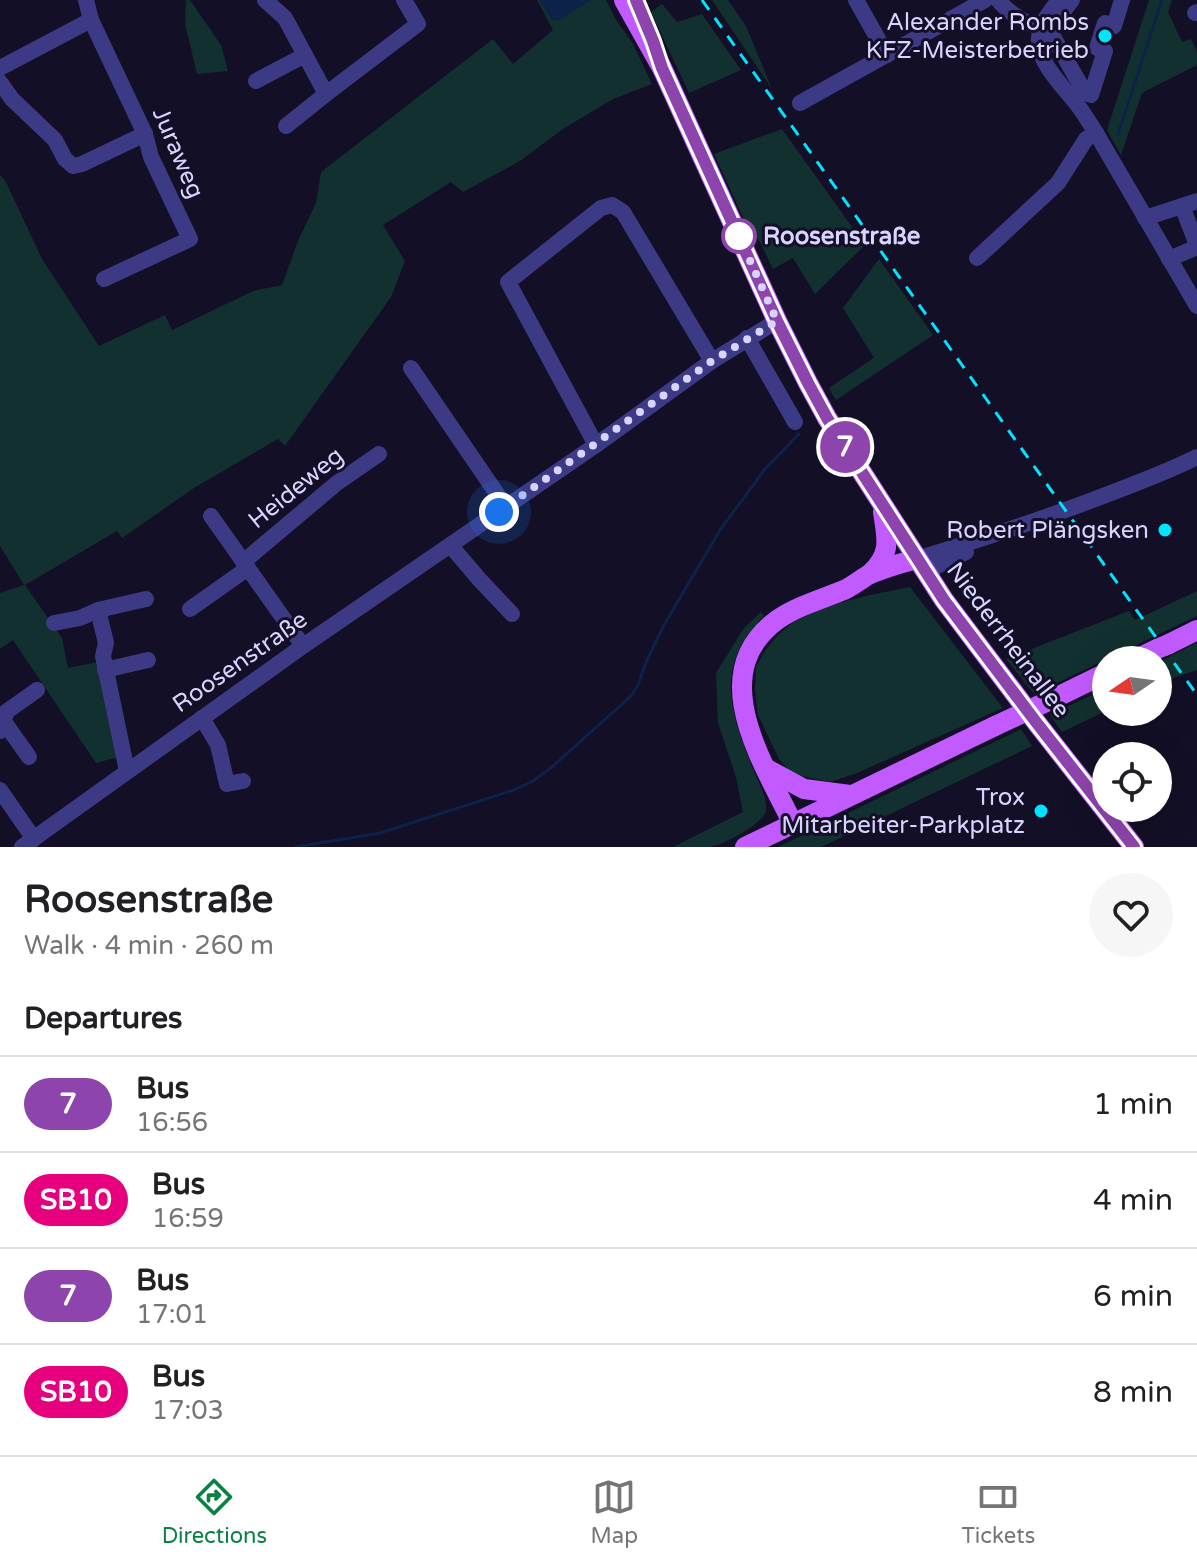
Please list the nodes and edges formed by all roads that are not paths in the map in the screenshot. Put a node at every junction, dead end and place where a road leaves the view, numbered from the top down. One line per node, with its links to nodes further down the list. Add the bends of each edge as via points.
1 (86, 0): 12 (street, Juraweg)
2 (265, 0): 15 (street, via 285,18)
3 (404, 0): 20 (street, via 418,24)
4 (624, 0): 17 (main road, Niederrheinallee)
5 (636, 0): 17 (main road, Niederrheinallee)
6 (856, 0): 14 (street)
7 (985, 0): 14 (street)
8 (998, 0): 13 (street, via 1023,22)
9 (1059, 0): 13 (street)
10 (1072, 0): 11 (street, via 1051,33 1091,95 1105,51 1097,48 1105,23 1114,26)
11 (1122, 0)
12 (91, 20): 16 (street); 24 (street, Juraweg)
13 (1040, 28): 23 (street, via 1038,42 1046,64)
14 (890, 53): 21 (street)
15 (305, 55): 18 (street); 20 (street)
16 (0, 68)
17 (662, 68): 32 (main road, Niederrheinallee)
18 (256, 81)
19 (0, 82): 24 (street, via 73,166)
20 (326, 94): 22 (street)
21 (800, 103)
22 (286, 126)
23 (1096, 133): 26 (street); 28 (street, via 1086,139 1058,183)
24 (145, 134): 30 (street, Juraweg, via 190,239)
25 (1190, 203): 26 (street); 27 (street)
26 (1145, 218): 29 (street)
27 (1197, 246): 29 (street)
28 (977, 258)
29 (1169, 259): 31 (street)
30 (104, 279)
31 (1197, 306)
32 (777, 321): 33 (street, Roosenstraße); 40 (main road, Niederrheinallee, via 827,418)
33 (747, 338): 34 (street, Roosenstraße); 36 (street)
34 (712, 361): 37 (street, Roosenstraße); 37 (street, via 623,212 612,205 601,208 508,282)
35 (411, 368): 41 (street)
36 (795, 422)
37 (596, 445): 41 (street, Roosenstraße)
38 (379, 454): 44 (street, Heideweg, via 337,483)
39 (1197, 457): 45 (street, via 1003,533 937,566)
40 (882, 504): 45 (main road, Niederrheinallee); 46 (main road, via 886,552)
41 (506, 507): 43 (street, Roosenstraße)
42 (211, 516): 44 (street)
43 (450, 545): 51 (street); 54 (street, Roosenstraße)
44 (246, 565): 49 (street, Heideweg); 54 (street)
45 (920, 565): 46 (main road); 47 (main road, via 896,580); 71 (main road, Niederrheinallee)
46 (870, 575): 47 (main road)
47 (848, 588): 63 (main road, via 777,621 754,643 741,693 747,724)
48 (146, 599): 50 (street)
49 (190, 609)
50 (98, 610): 52 (street); 57 (street, via 106,643)
51 (512, 614)
52 (54, 623)
53 (1197, 630): 55 (main road)
54 (303, 646): 60 (street, Roosenstraße)
55 (1163, 646)
56 (148, 660): 57 (street)
57 (105, 670): 64 (street)
58 (1092, 680): 67 (main road, bridge)
59 (37, 690): 61 (street, via 6,712)
60 (202, 718): 64 (street, Roosenstraße); 65 (street, via 218,745 227,784)
61 (4, 728): 62 (street)
62 (29, 757)
63 (767, 769): 67 (main road, via 804,789); 68 (main road)
64 (127, 771): 69 (street, Roosenstraße)
65 (243, 781)
66 (0, 790): 69 (street, Roosenstraße)
67 (850, 795): 68 (main road)
68 (793, 824): 70 (main road)
69 (28, 843)
70 (745, 847)
71 (1134, 847)

